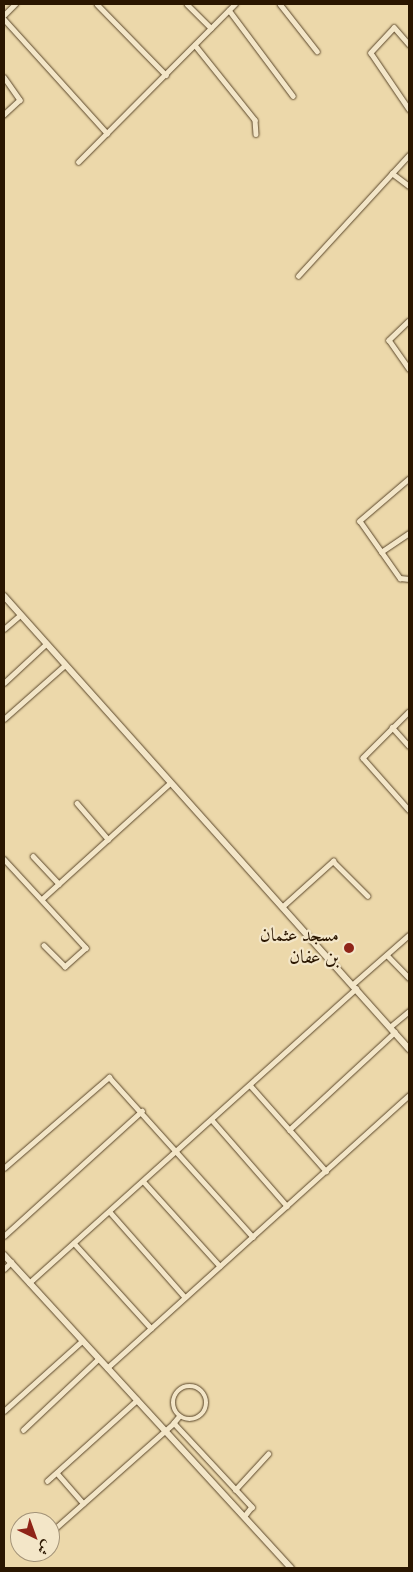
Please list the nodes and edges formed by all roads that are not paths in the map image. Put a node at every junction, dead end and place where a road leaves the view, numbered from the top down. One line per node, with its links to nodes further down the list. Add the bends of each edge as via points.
1 (14, 4): 7 (street)
2 (97, 4): 13 (street)
3 (187, 4): 9 (street)
4 (235, 4): 6 (street)
5 (280, 4): 12 (street)
6 (229, 10): 9 (street); 15 (street)
7 (4, 15)
8 (4, 19): 18 (street)
9 (211, 28): 10 (street)
10 (195, 45): 13 (street); 19 (street, via 255,120)
11 (409, 45): 16 (street, via 394,28 370,53)
12 (317, 51)
13 (166, 75): 18 (street)
14 (4, 78): 17 (street, via 20,98)
15 (293, 96)
16 (409, 109)
17 (4, 115)
18 (107, 132): 21 (street)
19 (256, 134)
20 (409, 155): 22 (street)
21 (78, 162)
22 (392, 173): 23 (street); 24 (street)
23 (409, 186)
24 (298, 276)
25 (409, 321): 26 (street, via 389,340)
26 (409, 368)
27 (409, 480): 29 (street, via 361,517)
28 (409, 533): 29 (street)
29 (381, 552): 30 (street, via 402,580)
30 (409, 579)
31 (4, 596): 32 (street)
32 (20, 615): 33 (street); 34 (street)
33 (4, 629)
34 (46, 644): 35 (street); 36 (street)
35 (65, 665): 38 (street); 41 (street)
36 (4, 683)
37 (409, 712): 39 (street)
38 (4, 719)
39 (392, 728): 40 (street); 43 (street, via 363,758)
40 (409, 746)
41 (170, 783): 44 (street); 50 (street)
42 (77, 803): 44 (street)
43 (409, 810)
44 (108, 839): 47 (street)
45 (33, 856): 47 (street)
46 (4, 859): 49 (street)
47 (59, 884): 49 (street)
48 (368, 896): 50 (street, via 333,861)
49 (42, 899): 52 (street, via 86,948 66,967)
50 (282, 907): 55 (street)
51 (409, 935): 53 (street)
52 (44, 946)
53 (387, 955): 54 (street); 55 (street)
54 (409, 978)
55 (354, 987): 57 (street); 59 (street)
56 (409, 1011): 57 (street)
57 (393, 1030): 58 (street); 63 (street)
58 (409, 1049)
59 (250, 1085): 62 (street); 63 (street)
60 (409, 1095): 66 (street)
61 (142, 1111): 64 (street); 65 (street, via 107,1078); 70 (street)
62 (212, 1120): 64 (street); 68 (street)
63 (289, 1130): 66 (street)
64 (177, 1152): 67 (street); 71 (street)
65 (4, 1168)
66 (326, 1171): 68 (street)
67 (144, 1182): 69 (street); 75 (street)
68 (287, 1206): 71 (street)
69 (110, 1212): 72 (street); 78 (street)
70 (4, 1236)
71 (253, 1237): 75 (street)
72 (74, 1243): 77 (street); 79 (street)
73 (4, 1255): 74 (street)
74 (11, 1262): 76 (street); 77 (street)
75 (220, 1266): 78 (street)
76 (4, 1269)
77 (29, 1283): 80 (street)
78 (185, 1297): 79 (street)
79 (151, 1328): 82 (street)
80 (82, 1341): 81 (street); 84 (street)
81 (98, 1359): 82 (street); 87 (street)
82 (107, 1368): 83 (street)
83 (138, 1400): 88 (street); 90 (street)
84 (4, 1411)
85 (179, 1417): 85 (street, via 191,1421 206,1407 206,1396 194,1386 178,1392 173,1402); 86 (street)
86 (174, 1422): 88 (street); 92 (street)
87 (23, 1430)
88 (165, 1430): 93 (street); 94 (street)
89 (268, 1454): 92 (street)
90 (57, 1473): 91 (street); 93 (street)
91 (47, 1481)
92 (235, 1490): 94 (street, via 252,1507)
93 (83, 1503): 95 (street)
94 (245, 1516): 96 (street)
95 (60, 1524)
96 (291, 1568)

